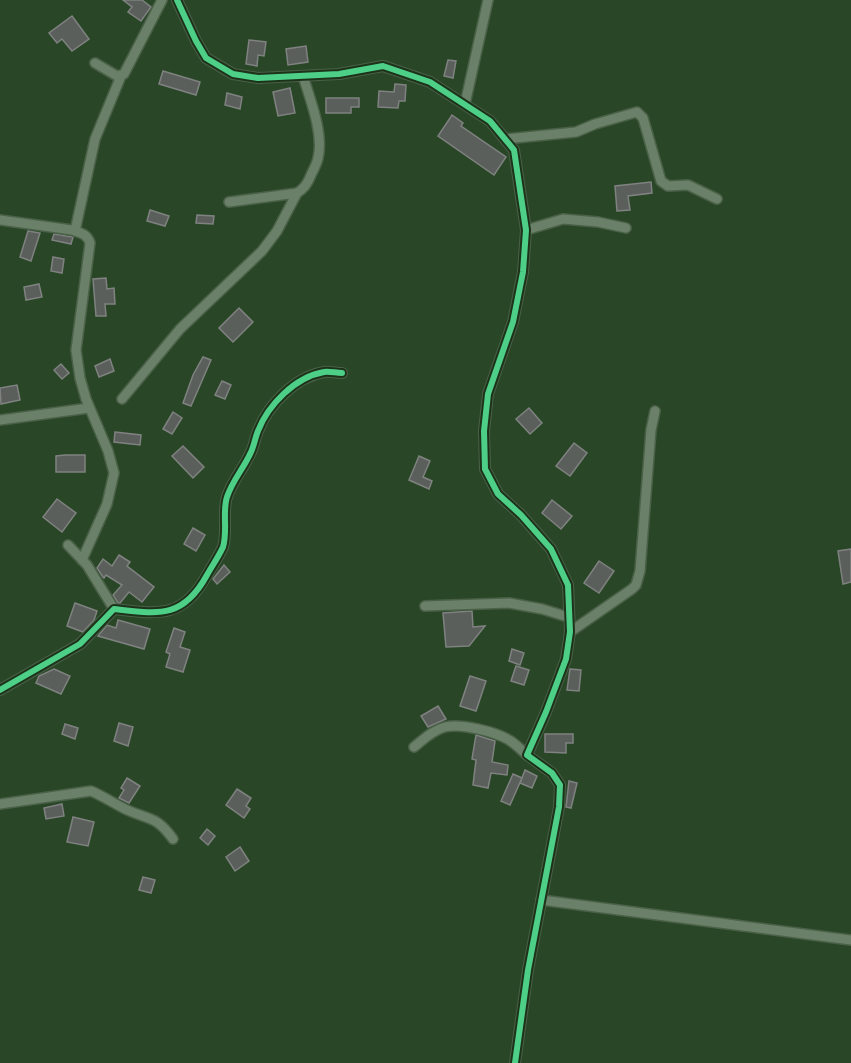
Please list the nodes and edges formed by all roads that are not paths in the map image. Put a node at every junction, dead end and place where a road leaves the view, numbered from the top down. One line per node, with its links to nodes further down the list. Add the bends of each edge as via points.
1 (162, 0): 5 (street)
2 (177, 0): 6 (street, via 206,58 221,68 258,78)
3 (488, 0): 7 (street)
4 (95, 63): 5 (street)
5 (121, 76): 15 (street, via 95,139)
6 (303, 76): 7 (street, via 383,66 430,82); 9 (street, via 316,118 319,151 309,181)
7 (465, 104): 8 (street, via 490,121)
8 (505, 139): 10 (street, via 576,132 637,112 643,118 661,181 668,186 688,185); 14 (street, via 514,150)
9 (297, 193): 11 (street); 17 (street, via 262,251 180,329)
10 (717, 199)
11 (229, 202)
12 (0, 220): 15 (street)
13 (626, 228): 14 (street, via 562,219)
14 (526, 230): 25 (street, via 513,322 488,394 485,469 498,494 551,549 568,585)
15 (75, 231): 18 (street, via 88,237 90,243 76,340 80,378)
16 (342, 373): 24 (street, via 324,372 310,377 291,388 268,413 228,494 223,546 188,602 175,609 151,613)
17 (122, 399)
18 (89, 408): 20 (street); 22 (street, via 114,473 107,504)
19 (655, 411): 26 (street, via 636,585)
20 (0, 420)
21 (68, 545): 22 (street)
22 (82, 560): 24 (street)
23 (425, 606): 25 (street, via 508,603)
24 (114, 609): 27 (street, via 80,644)
25 (568, 618): 26 (street)
26 (570, 632): 29 (street, via 566,659)
27 (0, 690)
28 (414, 747): 29 (street, via 447,726 494,733)
29 (527, 755): 32 (street, via 552,773 560,785)
30 (0, 804): 31 (street, via 91,791 127,810 153,818)
31 (173, 838)
32 (541, 900): 33 (street); 34 (street)
33 (851, 940)
34 (515, 1063)

